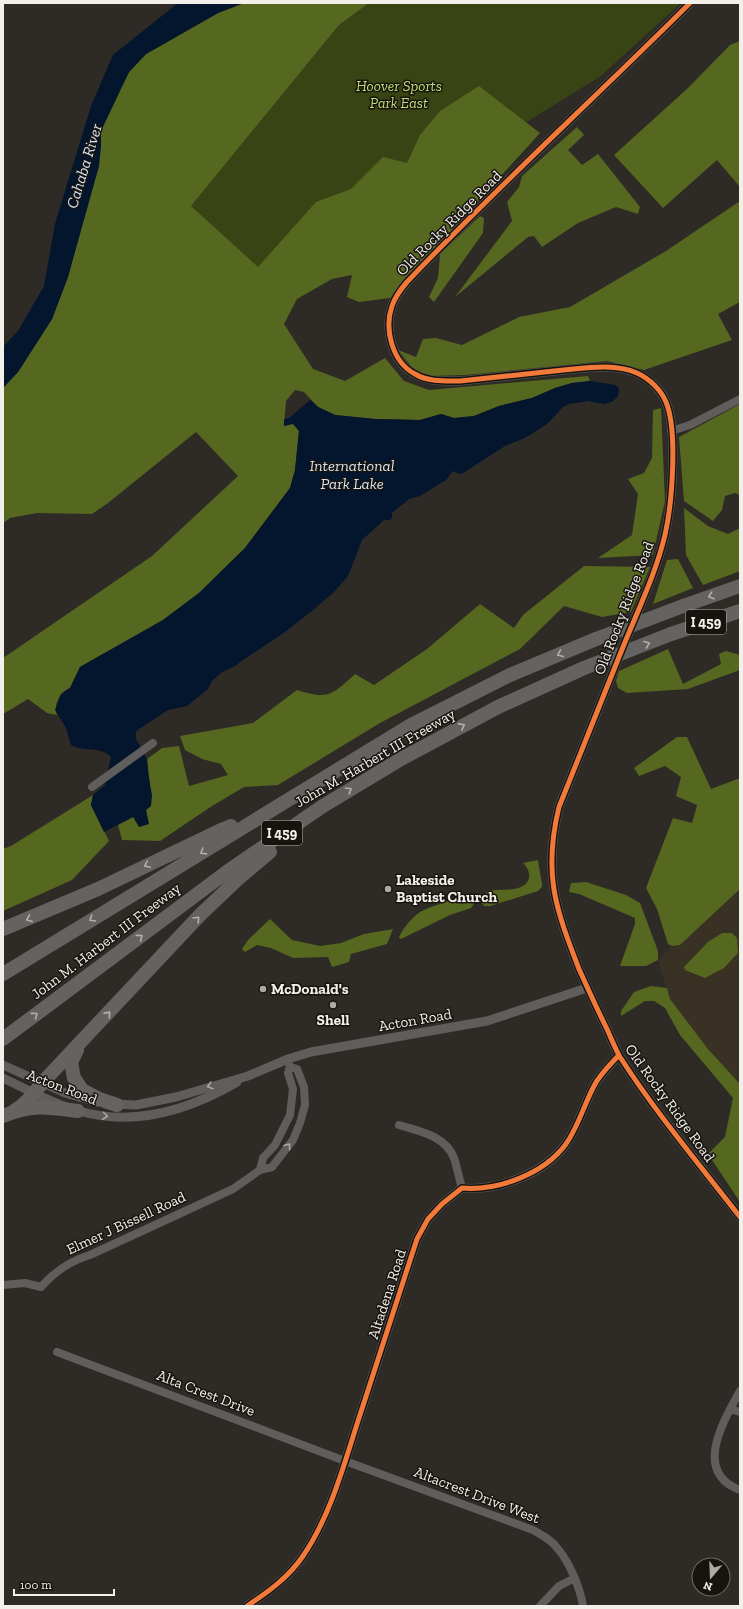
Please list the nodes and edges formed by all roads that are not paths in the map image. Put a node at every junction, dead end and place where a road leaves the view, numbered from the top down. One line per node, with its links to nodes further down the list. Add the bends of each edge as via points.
1 (690, 3): 3 (street, Old Rocky Ridge Road, via 415,273 392,305 389,321 391,338 399,360 408,370 440,381 596,368 622,368 638,373 650,381 662,395 668,410)
2 (740, 399): 3 (street, via 690,425)
3 (671, 431): 12 (street, Old Rocky Ridge Road, via 670,498 668,519 660,550 642,602 559,807 553,834 551,864 556,907)
4 (740, 586): 9 (highway, John M. Harbert III Freeway / I 459, one-way to 9, bridge, via 596,638 510,675 411,725)
5 (740, 611): 8 (highway, John M. Harbert III Freeway / I 459, one-way to 5, bridge, via 400,758 498,707 584,668 671,634)
6 (153, 743): 7 (street)
7 (92, 787)
8 (323, 806): 13 (highway, John M. Harbert III Freeway / I 459, one-way to 8, via 228,872); 14 (highway, one-way to 8, via 200,915)
9 (260, 816): 10 (highway, one-way to 10, via 220,830 98,889); 11 (highway, John M. Harbert III Freeway / I 459, one-way to 11)
10 (3, 929)
11 (3, 974)
12 (587, 988): 15 (street, Old Rocky Ridge Road); 16 (street, Acton Road, via 487,1021 311,1052)
13 (4, 1038)
14 (81, 1042): 20 (highway); 21 (highway, via 71,1062 74,1078 82,1090)
15 (619, 1055): 26 (street, via 594,1085 566,1144 545,1164 530,1174 508,1182 471,1189); 27 (street, Old Rocky Ridge Road)
16 (289, 1063): 18 (street, Acton Road); 25 (street, Elmer J Bissell Road, via 288,1073 293,1089 290,1115 275,1145 263,1158); 25 (street, Elmer J Bissell Road, one-way to 16, via 272,1167 293,1140 305,1105 304,1087 297,1069)
17 (3, 1065): 20 (street, Acton Road)
18 (248, 1076): 21 (street, Acton Road, one-way to 21, via 155,1102); 22 (street, Acton Road, one-way to 18, via 114,1117 162,1114 216,1095)
19 (3, 1078): 20 (street, Acton Road)
20 (38, 1088): 21 (street, Acton Road); 22 (street, Acton Road); 23 (highway, via 24,1105)
21 (117, 1105)
22 (78, 1111): 23 (highway, via 43,1106)
23 (8, 1114)
24 (399, 1125): 26 (street, via 435,1137 442,1142 453,1156)
25 (260, 1170): 28 (street, Elmer J Bissell Road, via 233,1189 73,1261 54,1273 41,1287 25,1283)
26 (462, 1188): 33 (street, Altadena Road, via 428,1219 417,1239)
27 (740, 1217)
28 (3, 1285)
29 (57, 1352): 33 (street, Alta Crest Drive)
30 (740, 1391): 31 (street)
31 (730, 1409): 32 (street); 34 (street, via 717,1437 714,1456 719,1474 730,1486)
32 (740, 1412)
33 (345, 1461): 35 (street, Altacrest Drive West, via 533,1530 548,1538 559,1549); 36 (street, Altadena Road, via 324,1520 303,1556 269,1592)
34 (740, 1490)
35 (575, 1578): 37 (street, via 559,1586); 38 (street, Altacrest Drive West)
36 (247, 1606)
37 (540, 1606)
38 (583, 1606)

